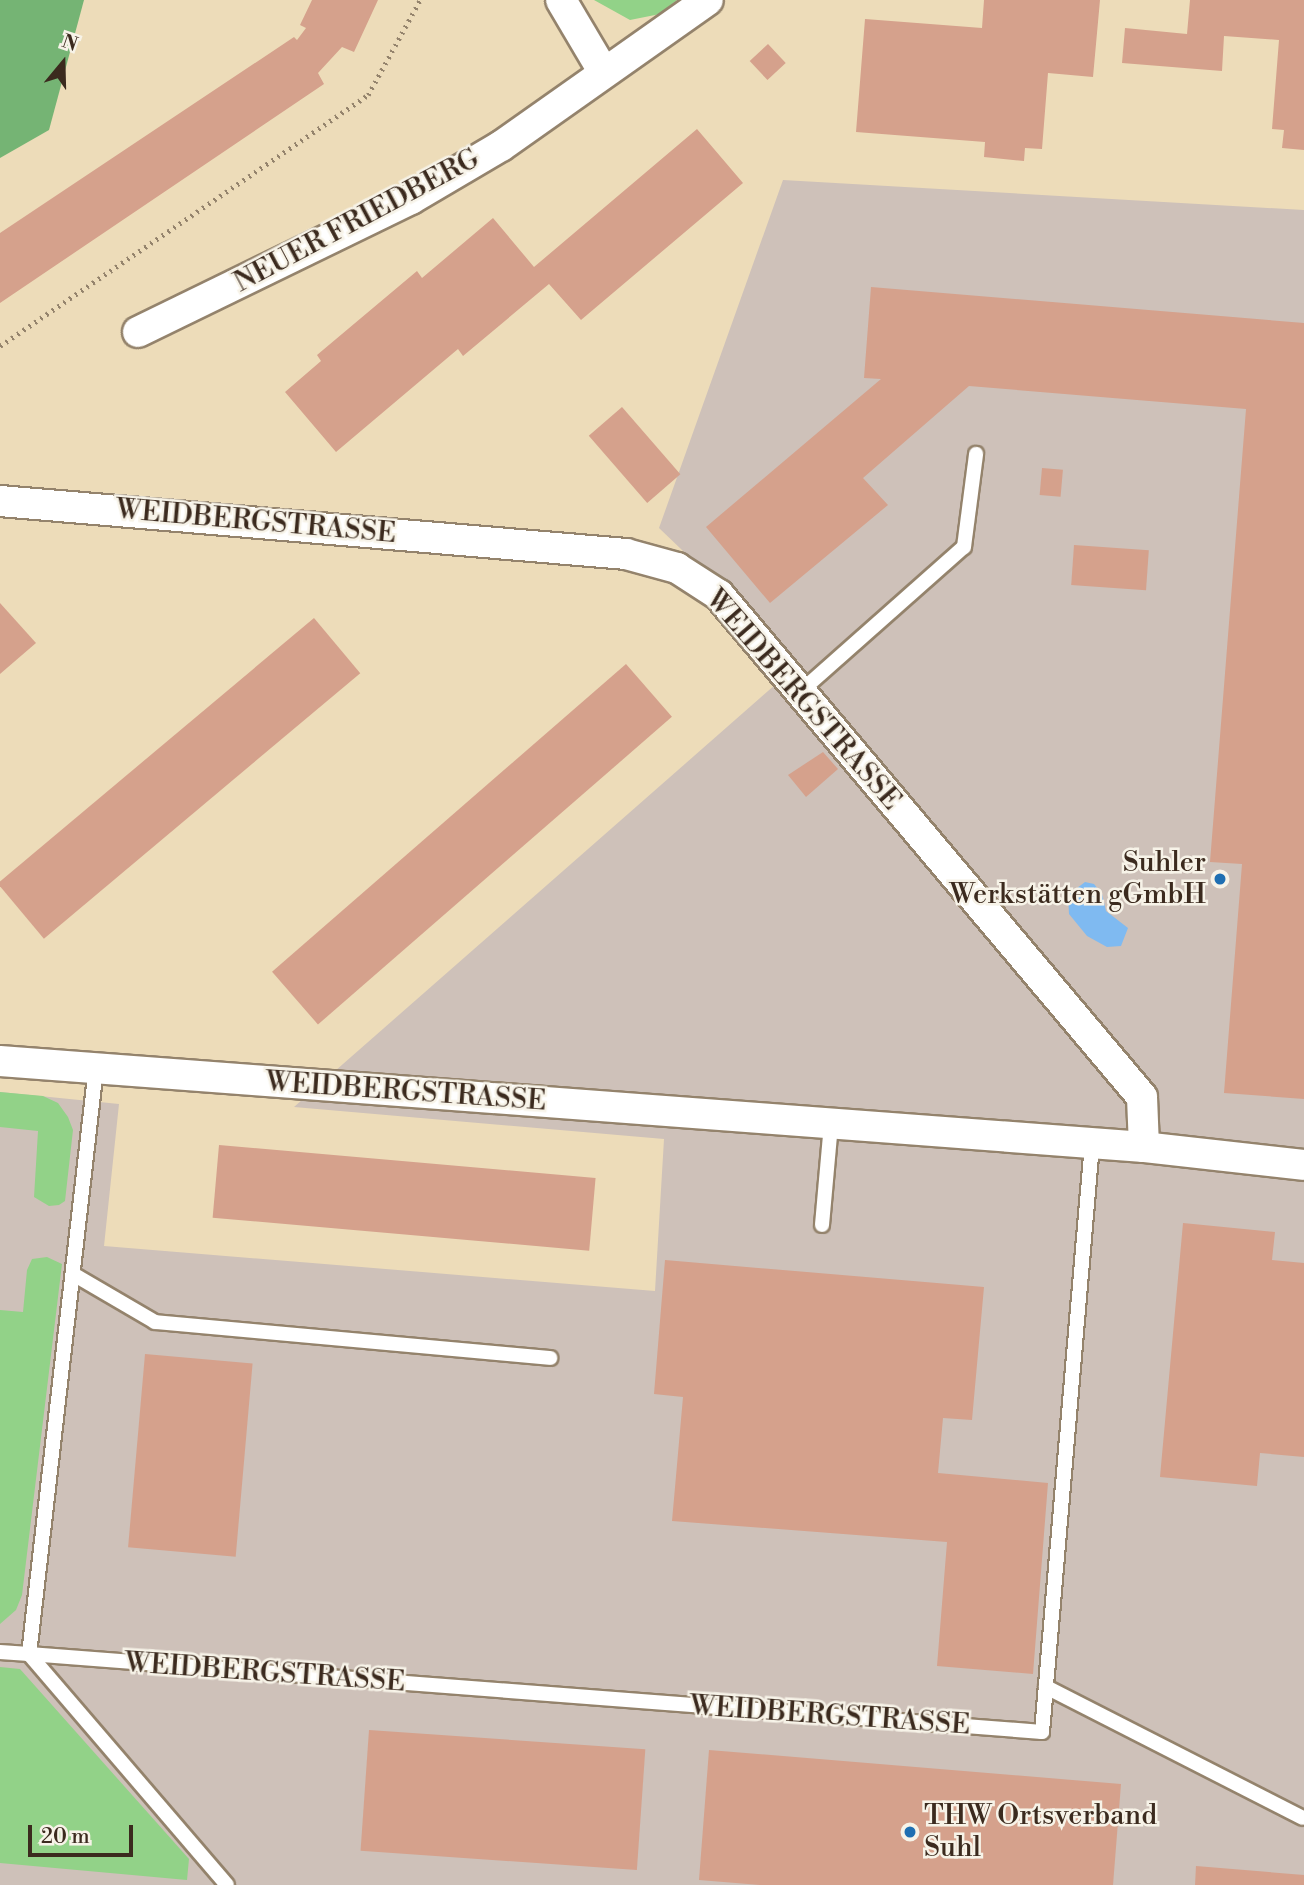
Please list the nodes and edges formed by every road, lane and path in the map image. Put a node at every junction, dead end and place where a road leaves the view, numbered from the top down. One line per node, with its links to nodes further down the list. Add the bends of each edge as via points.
1 (420, 0): 6 (path, via 368,95)
2 (561, 0): 4 (street)
3 (708, 0): 4 (street, NEUER FRIEDBERG)
4 (603, 71): 5 (street, NEUER FRIEDBERG, via 500,146 411,200)
5 (138, 332)
6 (0, 346)
7 (976, 454): 9 (lane, via 964,547)
8 (0, 501): 9 (street, WEIDBERGSTRASSE, via 626,554 677,568 719,595)
9 (801, 691): 14 (street, WEIDBERGSTRASSE, via 1142,1097)
10 (0, 1060): 11 (street, WEIDBERGSTRASSE)
11 (96, 1068): 12 (street, WEIDBERGSTRASSE); 17 (lane)
12 (831, 1124): 13 (street, WEIDBERGSTRASSE); 16 (lane)
13 (1092, 1144): 14 (street, WEIDBERGSTRASSE); 21 (lane, WEIDBERGSTRASSE)
14 (1144, 1147): 15 (street, WEIDBERGSTRASSE)
15 (1304, 1165)
16 (822, 1225)
17 (73, 1274): 18 (lane, via 155,1322); 20 (lane)
18 (550, 1358)
19 (0, 1652): 20 (lane)
20 (29, 1654): 21 (lane, WEIDBERGSTRASSE, via 1042,1732); 23 (lane)
21 (1046, 1686): 22 (lane)
22 (1303, 1818)
23 (227, 1885)

